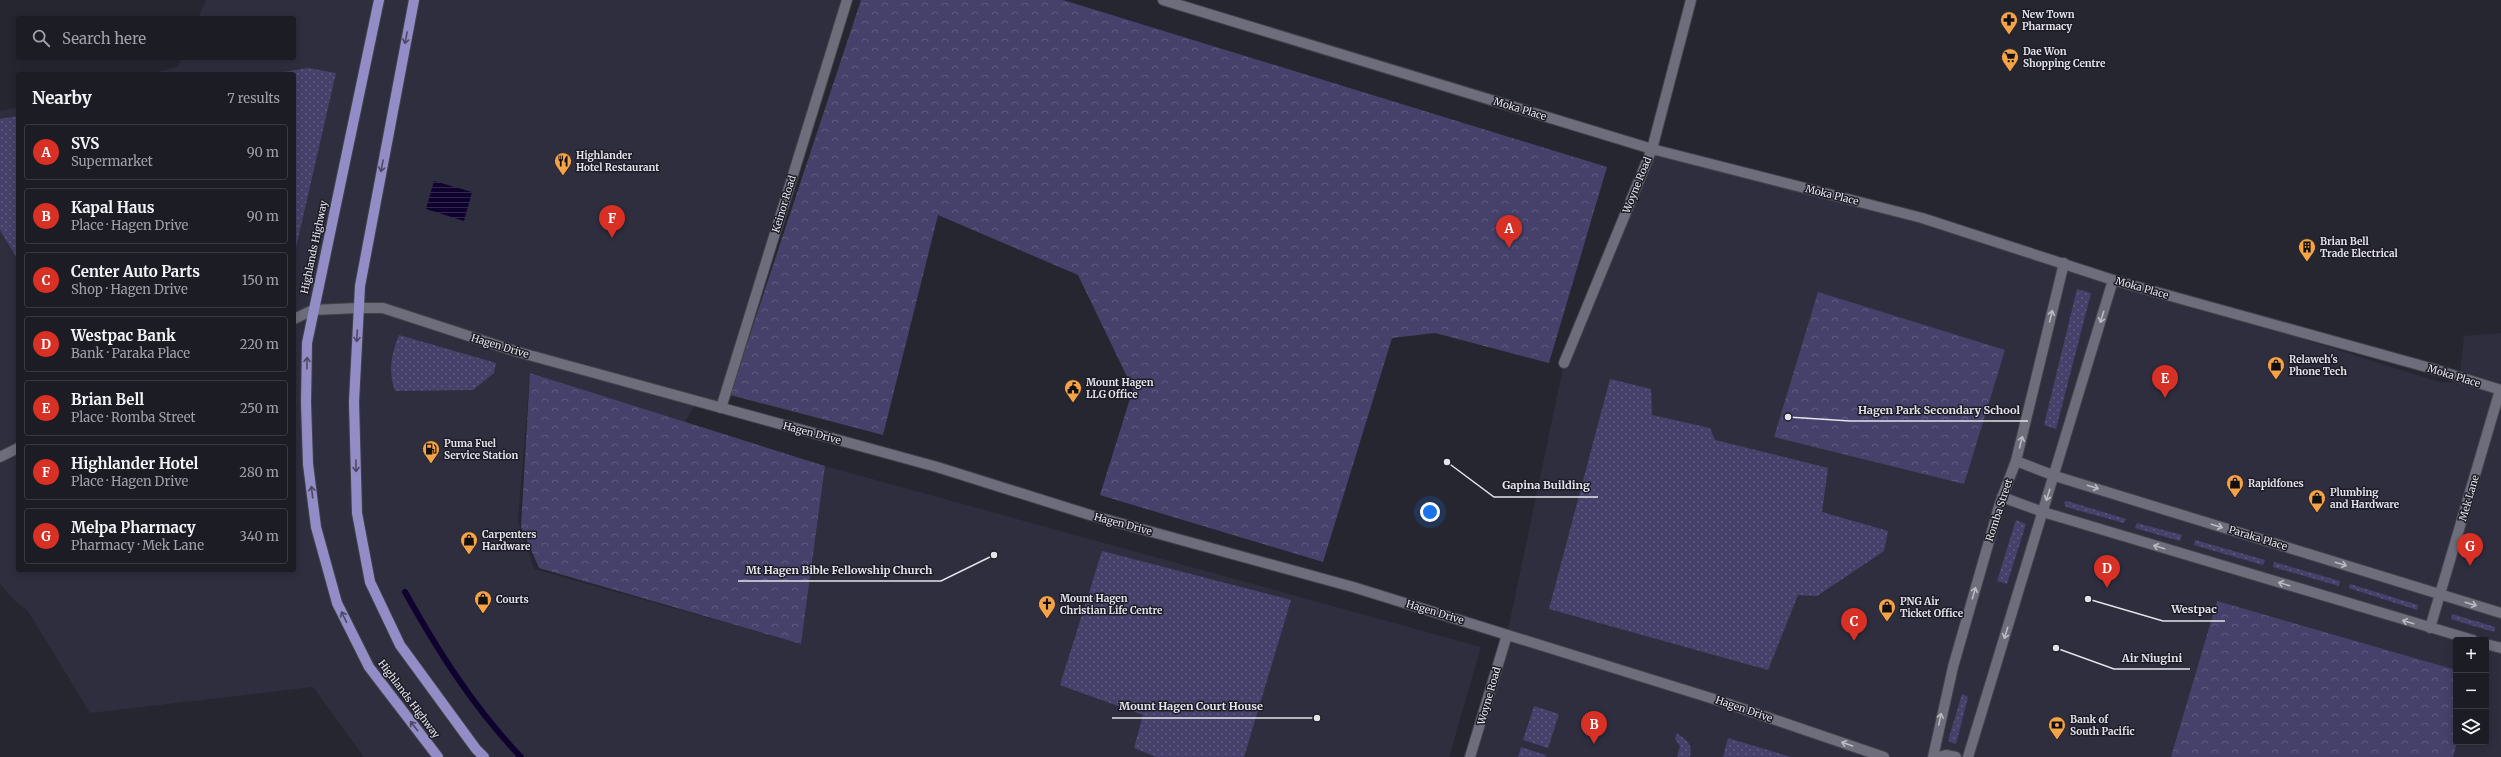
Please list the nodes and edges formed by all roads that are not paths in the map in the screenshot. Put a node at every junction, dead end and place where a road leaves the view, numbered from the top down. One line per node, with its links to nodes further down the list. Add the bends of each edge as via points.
1 (379, 0): 10 (main road, Highlands Highway)
2 (414, 0): 9 (main road, one-way to 9, via 363,268)
3 (847, 0): 14 (street, Keinor Road)
4 (1163, 0): 6 (street, Moka Place)
5 (1690, 0): 6 (street, Woyne Road)
6 (1652, 149): 7 (street, Moka Place, via 1922,218); 12 (street, Woyne Road)
7 (2064, 263): 8 (street, Moka Place); 17 (street, Romba Street, one-way to 7)
8 (2113, 280): 13 (street, Moka Place); 18 (street, one-way to 18)
9 (358, 308): 10 (street, Hagen Drive); 14 (street, Hagen Drive, via 383,308 518,352); 29 (main road, one-way to 29, via 354,402 357,514 370,582 400,645)
10 (313, 310): 11 (street); 28 (main road, Highlands Highway, one-way to 10, via 369,667 337,603 316,527 308,464 307,343)
11 (296, 317)
12 (1564, 363)
13 (2501, 390): 21 (street, Mek Lane)
14 (721, 408): 24 (street, Hagen Drive, via 937,467 1090,515 1353,587)
15 (16, 449): 16 (street)
16 (0, 456)
17 (2016, 461): 18 (street, Paraka Place); 19 (street, Romba Street)
18 (2055, 476): 20 (street, one-way to 20); 21 (street, Paraka Place, one-way to 21)
19 (2002, 497): 20 (street); 32 (street, Romba Street, one-way to 19, via 1952,667)
20 (2043, 512): 23 (street, one-way to 20); 35 (street, one-way to 35)
21 (2441, 595): 22 (street, Paraka Place, one-way to 22); 23 (street, Mek Lane)
22 (2501, 613)
23 (2430, 628): 25 (street)
24 (1507, 635): 30 (street, Woyne Road); 31 (street, Hagen Drive, one-way to 24, via 1717,700)
25 (2462, 637)
26 (2489, 645): 27 (street)
27 (2501, 648)
28 (438, 757)
29 (484, 757)
30 (1470, 757)
31 (1884, 757)
32 (1932, 757)
33 (1939, 757): 34 (street)
34 (1956, 757)
35 (1968, 757)

